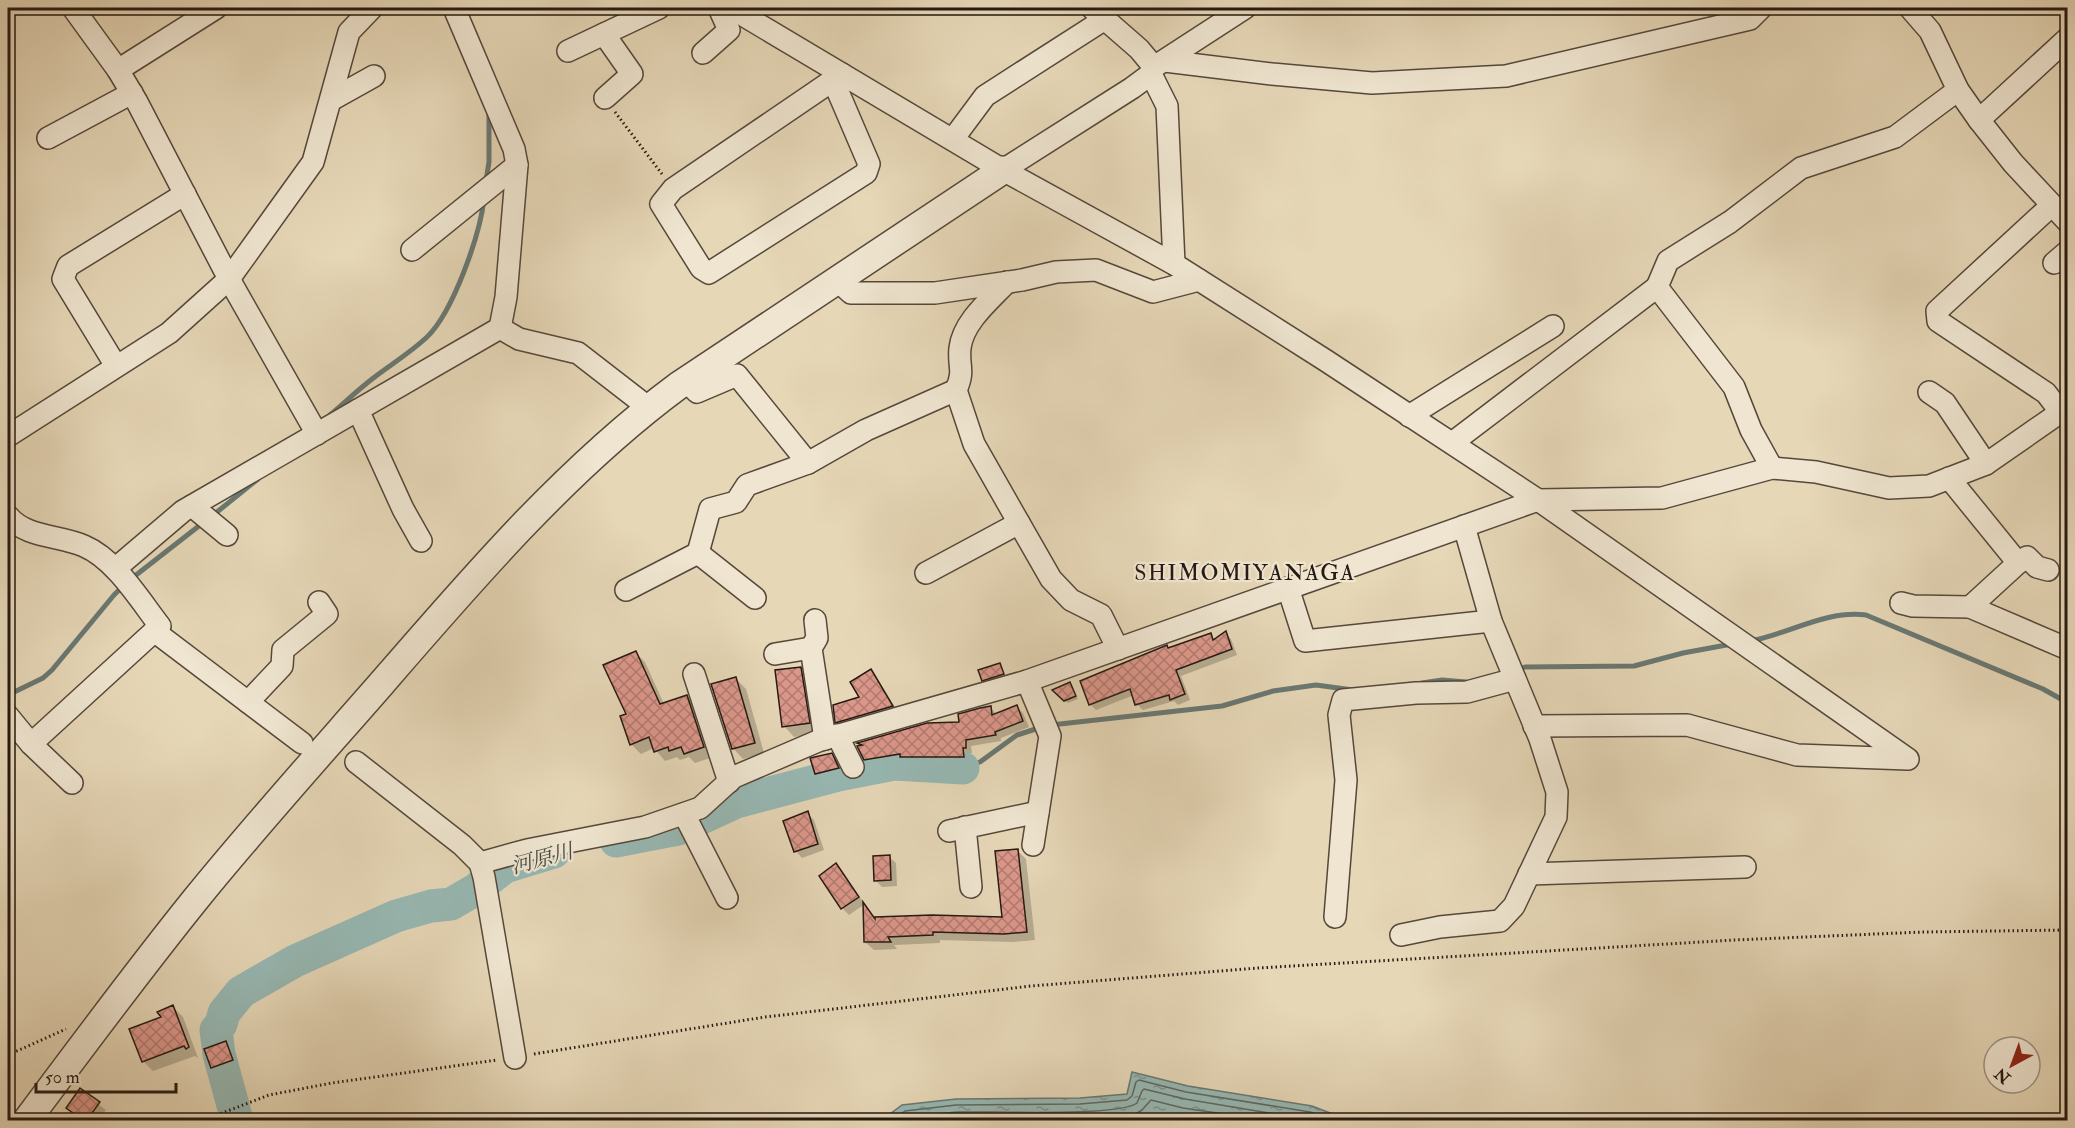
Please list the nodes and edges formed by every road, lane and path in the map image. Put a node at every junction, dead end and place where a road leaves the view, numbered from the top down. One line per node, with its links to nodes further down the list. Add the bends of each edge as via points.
1 (73, 8): 18 (street)
2 (216, 8): 18 (street)
3 (372, 8): 24 (street, via 350,32)
4 (454, 8): 28 (street, via 514,149)
5 (659, 8): 13 (street)
6 (719, 8): 16 (street, via 729,30)
7 (731, 8): 20 (street)
8 (1761, 8): 12 (street, via 1750,18)
9 (1910, 8): 21 (street, via 1930,31)
10 (1232, 11): 17 (street)
11 (1099, 13): 17 (street); 27 (street, via 984,96)
12 (1737, 15): 17 (street, via 1506,76 1372,83)
13 (604, 34): 15 (street); 23 (street, via 632,74)
14 (2067, 38): 25 (street)
15 (568, 51)
16 (703, 53)
17 (1157, 68): 29 (street); 35 (street, via 1167,106)
18 (118, 70): 22 (street)
19 (374, 76): 24 (street)
20 (838, 77): 27 (street); 30 (street); 30 (street, via 869,165 866,173 710,273 701,268 661,204)
21 (1958, 90): 25 (street); 40 (street, via 1895,137 1801,168 1730,222 1668,261)
22 (132, 93): 26 (street); 31 (street)
23 (605, 98): 30 (path)
24 (331, 100): 36 (street, via 313,162)
25 (1979, 120): 32 (street)
26 (48, 138)
27 (953, 140): 29 (street)
28 (517, 165): 34 (street); 42 (street)
29 (1003, 170): 35 (street); 37 (street)
30 (673, 189)
31 (185, 194): 36 (street); 43 (street, via 68,266 63,279)
32 (2052, 205): 33 (street); 49 (street, via 1937,311 1938,321 2046,393)
33 (2067, 222)
34 (412, 250)
35 (1174, 264): 38 (street)
36 (229, 279): 43 (street, via 169,333); 51 (street)
37 (837, 280): 39 (street, via 851,293 935,293); 44 (street)
38 (1199, 280): 39 (street, via 1153,292 1096,270 1056,272); 50 (street)
39 (1007, 282): 45 (street, via 965,332 960,348 962,377)
40 (1657, 287): 53 (street); 56 (street, via 1734,387)
41 (1553, 326): 50 (street)
42 (500, 328): 47 (street, via 519,339 578,353); 48 (street)
43 (116, 366): 52 (street)
44 (686, 381): 47 (street); 54 (street, via 698,392 737,375)
45 (956, 390): 54 (street, via 866,430); 61 (street, via 974,444)
46 (1929, 392): 55 (street, via 1945,403)
47 (648, 408): 107 (street, via 592,458 462,591 195,900)
48 (358, 410): 51 (street); 64 (street)
49 (2065, 414): 55 (street, via 2055,416)
50 (1409, 416): 53 (street)
51 (317, 434): 59 (street)
52 (8, 436)
53 (1452, 443): 58 (street)
54 (808, 463): 65 (street, via 747,485 736,502 710,509)
55 (1986, 464): 57 (street)
56 (1772, 468): 57 (street, via 1816,472 1888,488 1929,486); 58 (street, via 1662,498)
57 (1949, 478): 66 (street)
58 (1538, 500): 62 (street); 88 (street, via 1908,759 1797,755 1687,726)
59 (192, 506): 63 (street); 67 (street)
60 (8, 516): 67 (street, via 27,530 85,546)
61 (1019, 523): 69 (street); 80 (street, via 1051,579 1071,600 1101,615)
62 (1464, 526): 70 (street); 77 (street)
63 (227, 535)
64 (421, 541)
65 (698, 553): 71 (street); 72 (street)
66 (2018, 563): 68 (street, via 2027,556 2037,567); 75 (street)
67 (116, 568): 78 (street, via 160,626)
68 (2048, 570)
69 (927, 573)
70 (1288, 588): 77 (street, via 1305,641); 80 (street)
71 (626, 590)
72 (755, 598)
73 (320, 602): 86 (street, via 327,614 283,650 282,666)
74 (1901, 603): 75 (street)
75 (1970, 607): 81 (street)
76 (815, 620): 79 (street, via 817,638)
77 (1491, 621): 84 (street)
78 (154, 631): 86 (street); 91 (street)
79 (811, 648): 82 (street); 89 (street)
80 (1118, 649): 85 (street)
81 (2067, 649)
82 (775, 654)
83 (694, 674): 94 (street)
84 (1515, 679): 88 (street); 104 (street, via 1467,692 1343,700 1339,714 1346,780)
85 (1027, 681): 89 (street); 96 (street, via 1050,736)
86 (248, 702): 90 (street)
87 (8, 716): 91 (street)
88 (1534, 726): 101 (street, via 1557,800 1556,817)
89 (831, 737): 93 (street); 94 (street)
90 (302, 743)
91 (31, 744): 95 (street)
92 (356, 762): 99 (street)
93 (853, 767)
94 (729, 782): 97 (street, via 700,808)
95 (72, 783)
96 (1038, 812): 98 (street); 102 (street, via 957,829)
97 (684, 814): 99 (street, via 645,827); 103 (street)
98 (1033, 845)
99 (480, 863): 109 (street)
100 (1745, 867): 101 (street)
101 (1529, 874): 106 (street, via 1514,906 1500,921)
102 (971, 887)
103 (727, 898)
104 (1335, 917)
105 (2067, 930): 109 (path, via 1735,940 1258,968 1030,986 765,1017)
106 (1401, 935)
107 (102, 1018): 108 (path); 110 (street)
108 (8, 1055)
109 (514, 1058): 111 (path, via 269,1095)
110 (27, 1120)
111 (204, 1120)

